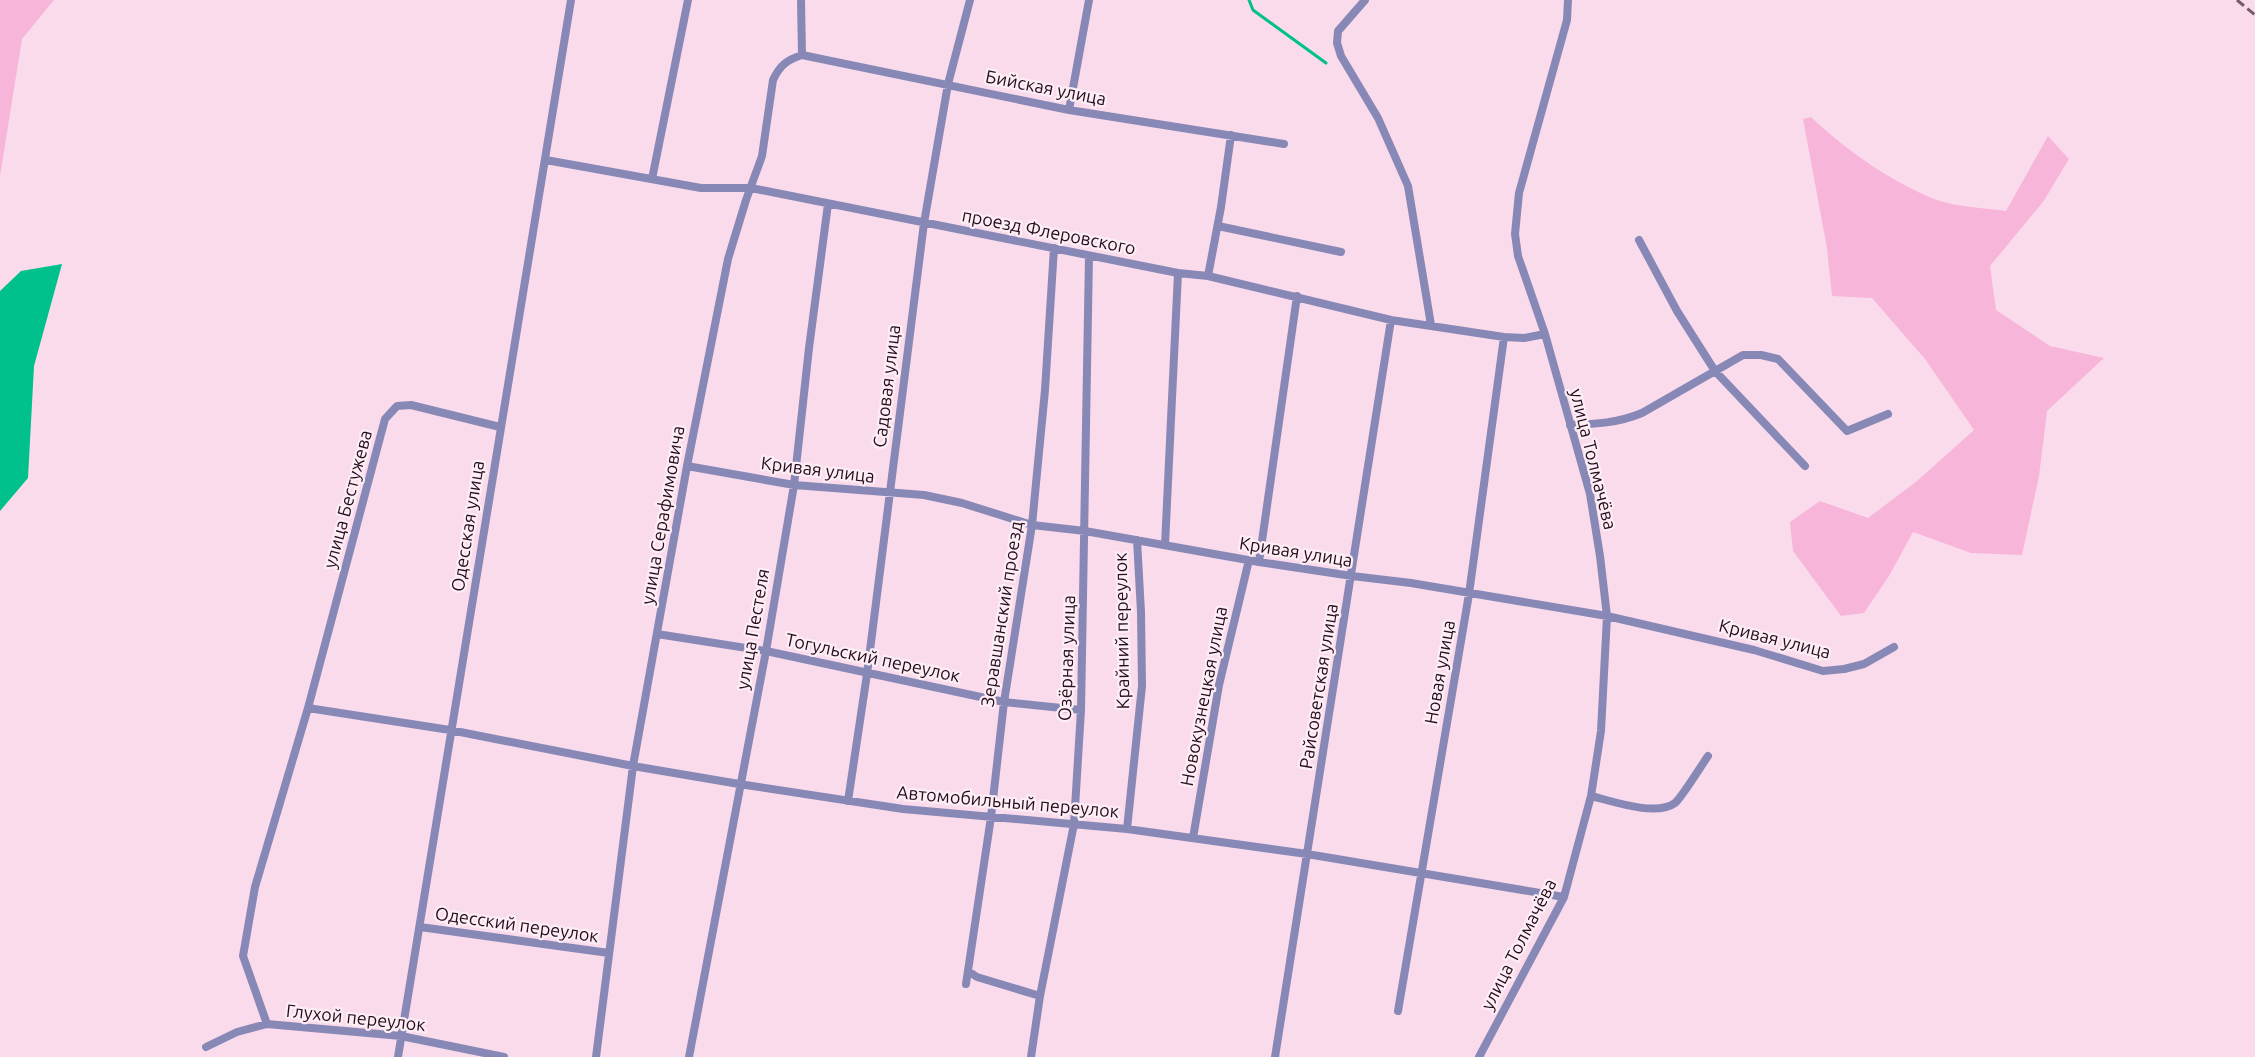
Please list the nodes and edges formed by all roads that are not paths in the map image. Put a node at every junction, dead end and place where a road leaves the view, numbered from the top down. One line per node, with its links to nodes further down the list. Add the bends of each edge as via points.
1 (571, 0): 13 (street, Одесская улица)
2 (688, 0): 14 (street)
3 (801, 0): 8 (street)
4 (970, 0): 9 (street, Садовая улица)
5 (1089, 0): 10 (street)
6 (1365, 0): 27 (street, via 1338,31 1337,43 1378,118 1408,186)
7 (1568, 0): 28 (street, улица Толмачёва, via 1567,20 1520,193 1515,234 1518,256)
8 (802, 55): 9 (street, Бийская улица); 15 (street, улица Серафимовича, via 784,63 773,80 762,156)
9 (948, 84): 10 (street, Бийская улица); 17 (street, Садовая улица)
10 (1069, 110): 11 (street, Бийская улица)
11 (1231, 135): 12 (street, Бийская улица); 18 (street)
12 (1284, 144)
13 (546, 160): 14 (street, проезд Флеровского); 33 (street, Одесская улица)
14 (652, 179): 15 (street, проезд Флеровского, via 701,188)
15 (751, 189): 16 (street, проезд Флеровского); 34 (street, улица Серафимовича, via 728,259)
16 (828, 204): 17 (street, проезд Флеровского); 36 (street, улица Пестеля)
17 (924, 223): 20 (street, проезд Флеровского); 37 (street, Садовая улица)
18 (1218, 226): 21 (street); 24 (street)
19 (1640, 240): 30 (street, via 1677,311)
20 (1054, 248): 22 (street, проезд Флеровского); 38 (street, Зеравшанский проезд)
21 (1341, 252)
22 (1089, 256): 23 (street, проезд Флеровского); 39 (street, Озёрная улица)
23 (1178, 273): 24 (street, проезд Флеровского); 41 (street)
24 (1208, 276): 25 (street, проезд Флеровского)
25 (1297, 296): 26 (street, проезд Флеровского); 43 (street)
26 (1391, 320): 27 (street, проезд Флеровского); 44 (street, Райсоветская улица)
27 (1431, 326): 29 (street, проезд Флеровского)
28 (1545, 334): 29 (street, проезд Флеровского); 32 (street, улица Толмачёва)
29 (1504, 337): 45 (street, Новая улица)
30 (1715, 371): 31 (street, via 1743,355 1778,359 1847,431); 32 (street, via 1625,420); 35 (street)
31 (1888, 414)
32 (1570, 424): 46 (street, улица Толмачёва, via 1590,494)
33 (500, 427): 52 (street, улица Бестужева, via 411,405 397,406 386,419); 54 (street, Одесская улица)
34 (687, 466): 36 (street, Кривая улица); 47 (street, улица Серафимовича)
35 (1805, 466)
36 (794, 485): 37 (street, Кривая улица); 49 (street, улица Пестеля)
37 (889, 494): 38 (street, Кривая улица, via 924,495 962,503); 50 (street, Садовая улица)
38 (1032, 525): 39 (street, Кривая улица); 51 (street, Зеравшанский проезд)
39 (1085, 531): 40 (street, Кривая улица); 53 (street, Озёрная улица)
40 (1137, 540): 41 (street, Кривая улица); 62 (street, Крайний переулок, via 1142,686)
41 (1165, 545): 42 (street, Кривая улица)
42 (1249, 560): 43 (street, Кривая улица); 63 (street, Новокузнецкая улица, via 1219,685)
43 (1258, 562): 44 (street, Кривая улица)
44 (1352, 576): 45 (street, Кривая улица); 64 (street, Райсоветская улица)
45 (1469, 594): 46 (street, Кривая улица); 65 (street, Новая улица)
46 (1607, 616): 48 (street, Кривая улица, via 1754,650 1823,671 1864,663); 58 (street, улица Толмачёва, via 1600,731)
47 (657, 634): 49 (street, Тогульский переулок); 56 (street, улица Серафимовича)
48 (1894, 647)
49 (766, 651): 50 (street, Тогульский переулок); 57 (street, улица Пестеля)
50 (867, 674): 51 (street, Тогульский переулок); 59 (street, Садовая улица)
51 (1004, 702): 53 (street, Тогульский переулок); 60 (street, Зеравшанский проезд)
52 (308, 708): 54 (street); 73 (street, улица Бестужева, via 255,887 243,956)
53 (1081, 710): 61 (street, Озёрная улица)
54 (450, 730): 56 (street, Автомобильный переулок); 67 (street, Одесская улица)
55 (1708, 756): 58 (street, via 1675,802 1662,808)
56 (633, 766): 57 (street, Автомобильный переулок); 68 (street, улица Серафимовича)
57 (739, 784): 59 (street, Автомобильный переулок); 80 (street, улица Пестеля)
58 (1591, 796): 66 (street, улица Толмачёва)
59 (848, 801): 60 (street, Автомобильный переулок)
60 (991, 817): 61 (street, Автомобильный переулок); 69 (street, Зеравшанский проезд)
61 (1074, 824): 62 (street, Автомобильный переулок); 71 (street, Озёрная улица)
62 (1127, 829): 63 (street, Автомобильный переулок)
63 (1193, 838): 64 (street, Автомобильный переулок)
64 (1307, 854): 65 (street, Автомобильный переулок); 82 (street, Райсоветская улица)
65 (1421, 874): 66 (street, Автомобильный переулок); 72 (street, Новая улица)
66 (1564, 897): 83 (street, улица Толмачёва)
67 (420, 927): 68 (street, Одесский переулок); 74 (street, Одесская улица)
68 (609, 953): 79 (street, улица Серафимовича)
69 (968, 971): 70 (street, Зеравшанский проезд); 71 (street)
70 (966, 984)
71 (1040, 996): 81 (street, Озёрная улица)
72 (1398, 1011)
73 (267, 1024): 74 (street, Глухой переулок); 75 (street, Глухой переулок, via 237,1032)
74 (401, 1036): 76 (street, Глухой переулок); 77 (street, Одесская улица)
75 (207, 1047)
76 (488, 1055): 78 (street, Глухой переулок)
77 (398, 1057)
78 (504, 1057)
79 (596, 1057)
80 (688, 1057)
81 (1031, 1057)
82 (1275, 1057)
83 (1479, 1057)

